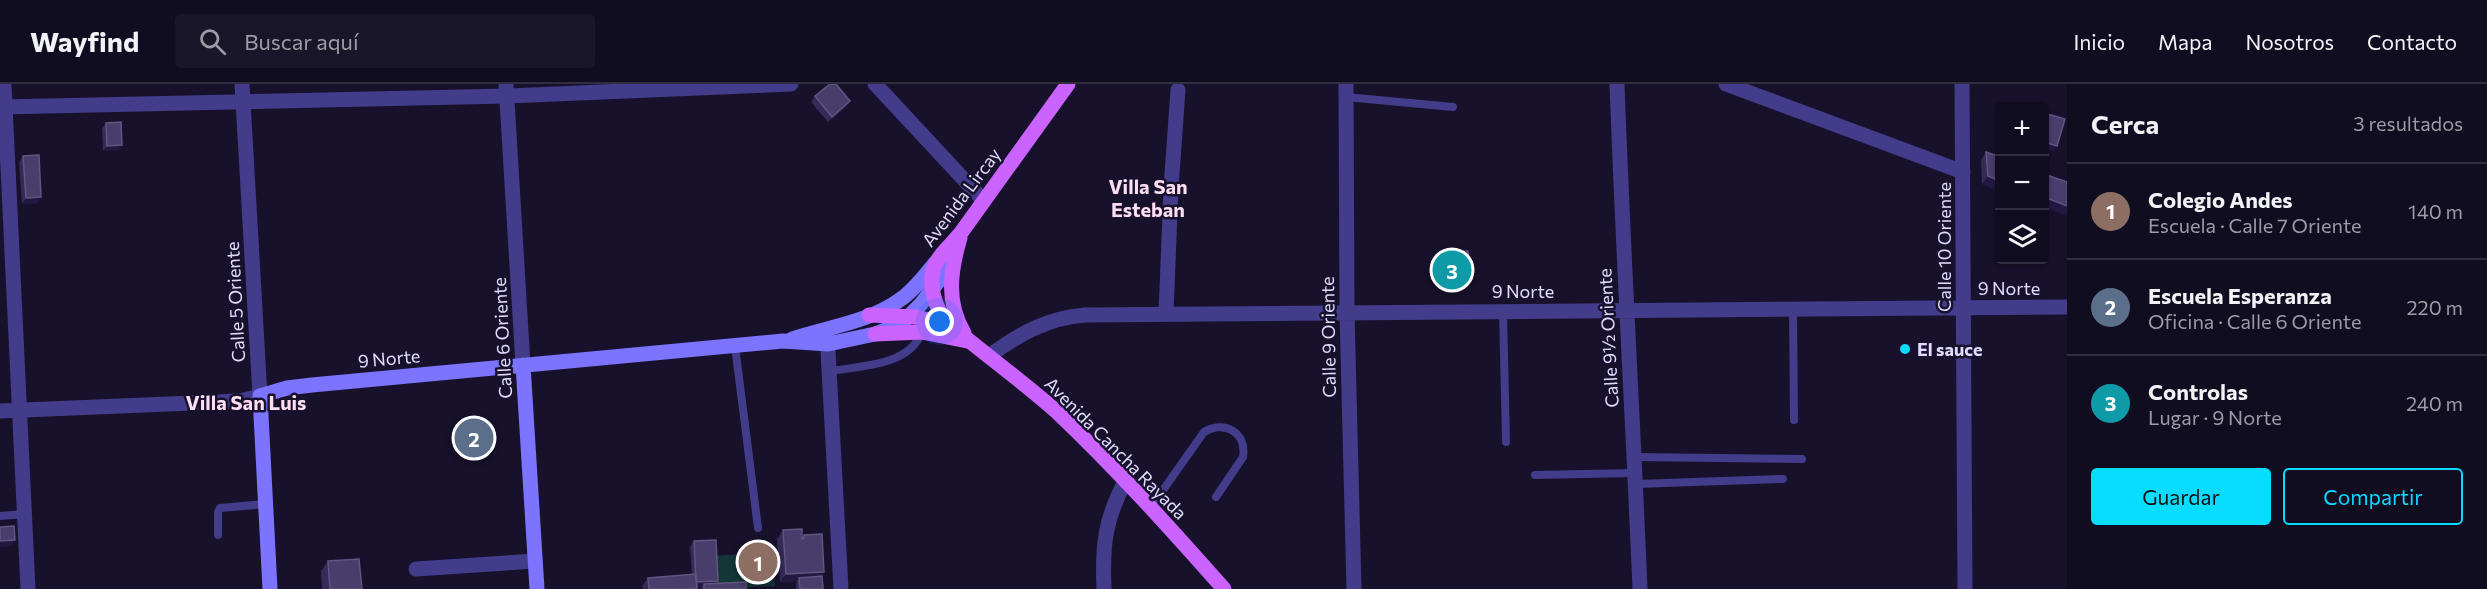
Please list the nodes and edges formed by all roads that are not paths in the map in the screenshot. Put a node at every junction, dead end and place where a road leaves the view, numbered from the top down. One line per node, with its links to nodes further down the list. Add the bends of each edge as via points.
1 (4, 84): 15 (street)
2 (242, 84): 14 (street, Calle 5 Oriente)
3 (791, 84): 9 (street)
4 (875, 84): 18 (street)
5 (1068, 84): 18 (main road, Avenida Lircay)
6 (1617, 84): 26 (street, Calle 9½ Oriente)
7 (1726, 84): 17 (street)
8 (1962, 84): 17 (street, Calle 10 Oriente)
9 (659, 87): 10 (street)
10 (506, 90): 12 (street); 41 (street, Calle 6 Oriente)
11 (1178, 90): 29 (street)
12 (401, 91): 14 (street)
13 (1346, 91): 16 (lane); 28 (street, Calle 9 Oriente)
14 (243, 103): 15 (street); 43 (street, Calle 5 Oriente)
15 (3, 107): 19 (street)
16 (1453, 107)
17 (1963, 172): 23 (street, Calle 10 Oriente)
18 (984, 201): 20 (main road, Avenida Lircay)
19 (5, 209): 44 (street)
20 (961, 232): 21 (main road, Avenida Cancha Rayada)
21 (946, 260): 22 (main road, Avenida Lircay); 30 (main road, Avenida Lircay, via 893,304); 37 (main road, Avenida Cancha Rayada, via 954,312)
22 (932, 290): 31 (main road, Avenida Lircay); 33 (main road, Avenida Cancha Rayada, via 943,319)
23 (1963, 307): 24 (street, 9 Norte); 25 (street, 9 Norte); 70 (street, Calle 10 Oriente)
24 (2067, 307)
25 (1793, 309): 26 (street, 9 Norte); 46 (lane)
26 (1625, 310): 27 (street, 9 Norte); 49 (street, Calle 9½ Oriente)
27 (1503, 311): 28 (street, 9 Norte); 47 (lane)
28 (1347, 313): 29 (street, 9 Norte); 68 (street, Calle 9 Oriente)
29 (1166, 314): 40 (street, 9 Norte, via 1058,318 1025,332)
30 (869, 315): 31 (main road); 32 (main road, 9 Norte)
31 (910, 316): 33 (main road); 35 (main road, Avenida Lircay, via 890,330)
32 (827, 327): 36 (main road, 9 Norte); 38 (street)
33 (952, 327): 37 (main road, Avenida Cancha Rayada)
34 (922, 332): 35 (main road); 37 (main road); 42 (lane, via 918,342 899,357)
35 (875, 334): 38 (main road, 9 Norte)
36 (783, 342): 38 (main road, 9 Norte); 39 (main road, 9 Norte)
37 (972, 342): 40 (main road, Avenida Cancha Rayada)
38 (828, 344): 42 (street)
39 (735, 346): 41 (main road, 9 Norte); 58 (lane)
40 (989, 356): 52 (main road, Avenida Cancha Rayada, via 1055,411)
41 (523, 365): 43 (main road, 9 Norte, via 312,385); 60 (main road, Calle 6 Oriente)
42 (830, 371): 65 (street)
43 (261, 396): 44 (street, 9 Norte, via 240,401); 54 (main road, Calle 5 Oriente)
44 (21, 410): 45 (street, 9 Norte); 56 (street)
45 (0, 411)
46 (1794, 420)
47 (1506, 442)
48 (1802, 459): 49 (lane)
49 (1635, 471): 50 (lane); 51 (lane); 69 (street, Calle 9½ Oriente)
50 (1535, 475)
51 (1783, 479)
52 (1126, 480): 55 (main road, Avenida Cancha Rayada); 66 (street, via 1106,529 1102,558)
53 (1216, 497): 55 (lane, via 1244,450 1238,436 1223,426 1204,432)
54 (266, 504): 59 (lane, via 220,508); 63 (main road, Calle 5 Oriente)
55 (1151, 507): 67 (main road, Avenida Cancha Rayada)
56 (25, 514): 57 (lane); 62 (street)
57 (0, 516)
58 (758, 528)
59 (218, 535)
60 (535, 561): 61 (street); 64 (main road, Calle 6 Oriente)
61 (416, 569)
62 (28, 589)
63 (270, 589)
64 (537, 589)
65 (841, 589)
66 (1104, 589)
67 (1224, 589)
68 (1354, 589)
69 (1640, 589)
70 (1965, 589)

